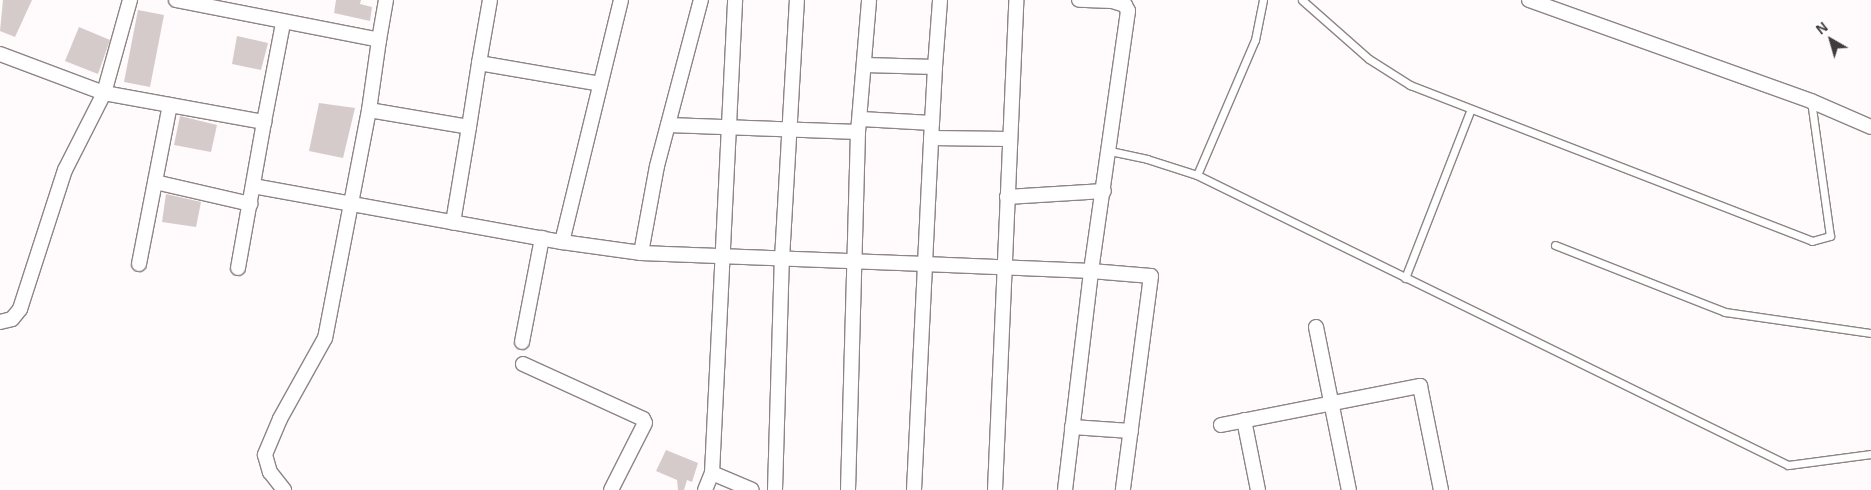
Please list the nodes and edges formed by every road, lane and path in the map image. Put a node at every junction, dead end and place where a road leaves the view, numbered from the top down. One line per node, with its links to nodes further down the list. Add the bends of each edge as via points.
1 (130, 0): 25 (street)
2 (176, 0): 17 (street)
3 (386, 0): 19 (street)
4 (490, 0): 21 (street)
5 (620, 0): 24 (street)
6 (701, 0): 32 (street)
7 (735, 0): 35 (street)
8 (797, 0): 37 (street)
9 (869, 0): 22 (street)
10 (940, 0): 23 (street)
11 (1016, 0): 39 (street)
12 (1079, 0): 13 (street)
13 (1096, 0): 40 (street, via 1112,1 1128,8)
14 (1263, 0): 41 (lane, via 1255,40)
15 (1302, 0): 28 (lane, via 1369,58 1410,85)
16 (1529, 0): 26 (street)
17 (193, 2): 18 (street)
18 (283, 23): 19 (street); 30 (street)
19 (379, 40): 29 (street)
20 (0, 54): 25 (street)
21 (479, 63): 24 (street); 34 (street)
22 (865, 65): 23 (street); 33 (street)
23 (935, 67): 31 (street)
24 (600, 84): 50 (street)
25 (104, 93): 27 (street); 62 (street, via 65,170 20,309 12,319)
26 (1811, 101): 28 (lane, via 1830,236 1812,241); 36 (street)
27 (170, 105): 30 (street); 42 (street)
28 (1471, 109): 61 (lane)
29 (369, 110): 34 (street); 47 (street)
30 (264, 122): 43 (street)
31 (932, 123): 33 (street); 38 (street)
32 (668, 125): 35 (street); 52 (street)
33 (859, 125): 37 (street); 55 (street)
34 (469, 127): 48 (street)
35 (726, 127): 37 (street); 53 (street)
36 (1871, 127)
37 (790, 129): 54 (street)
38 (932, 138): 39 (street); 57 (street)
39 (1009, 138): 45 (street)
40 (1110, 151): 41 (lane); 44 (street)
41 (1197, 175): 61 (lane)
42 (155, 182): 46 (street); 56 (street)
43 (253, 186): 46 (street); 47 (street)
44 (1104, 191): 45 (street); 60 (street)
45 (1007, 197): 58 (street)
46 (250, 204): 59 (street)
47 (352, 204): 48 (street); 74 (street, via 325,338 280,419 265,455 270,472)
48 (453, 223): 49 (street)
49 (542, 238): 50 (street); 65 (street)
50 (562, 242): 52 (street)
51 (1555, 246): 64 (lane, via 1725,312)
52 (641, 253): 53 (street)
53 (721, 256): 54 (street); 73 (street)
54 (782, 259): 55 (street); 78 (street)
55 (855, 262): 57 (street); 79 (street)
56 (139, 264)
57 (925, 264): 58 (street); 80 (street)
58 (1004, 266): 60 (street); 81 (street)
59 (238, 268)
60 (1091, 270): 70 (street); 71 (street, via 1150,276)
61 (1406, 278): 72 (lane, via 1788,465)
62 (0, 322)
63 (1316, 327): 67 (street)
64 (1871, 332)
65 (522, 342)
66 (523, 364): 75 (street, via 643,419 644,423)
67 (1331, 403): 68 (street); 85 (street); 86 (street, via 1420,386)
68 (1244, 420): 69 (street); 84 (street)
69 (1221, 424)
70 (1072, 427): 71 (street); 82 (street)
71 (1131, 431): 83 (street)
72 (1871, 454)
73 (712, 473): 76 (street); 77 (street)
74 (284, 490)
75 (611, 490)
76 (705, 490)
77 (752, 490)
78 (775, 490)
79 (848, 490)
80 (914, 490)
81 (995, 490)
82 (1065, 490)
83 (1123, 490)
84 (1258, 490)
85 (1349, 490)
86 (1441, 490)

